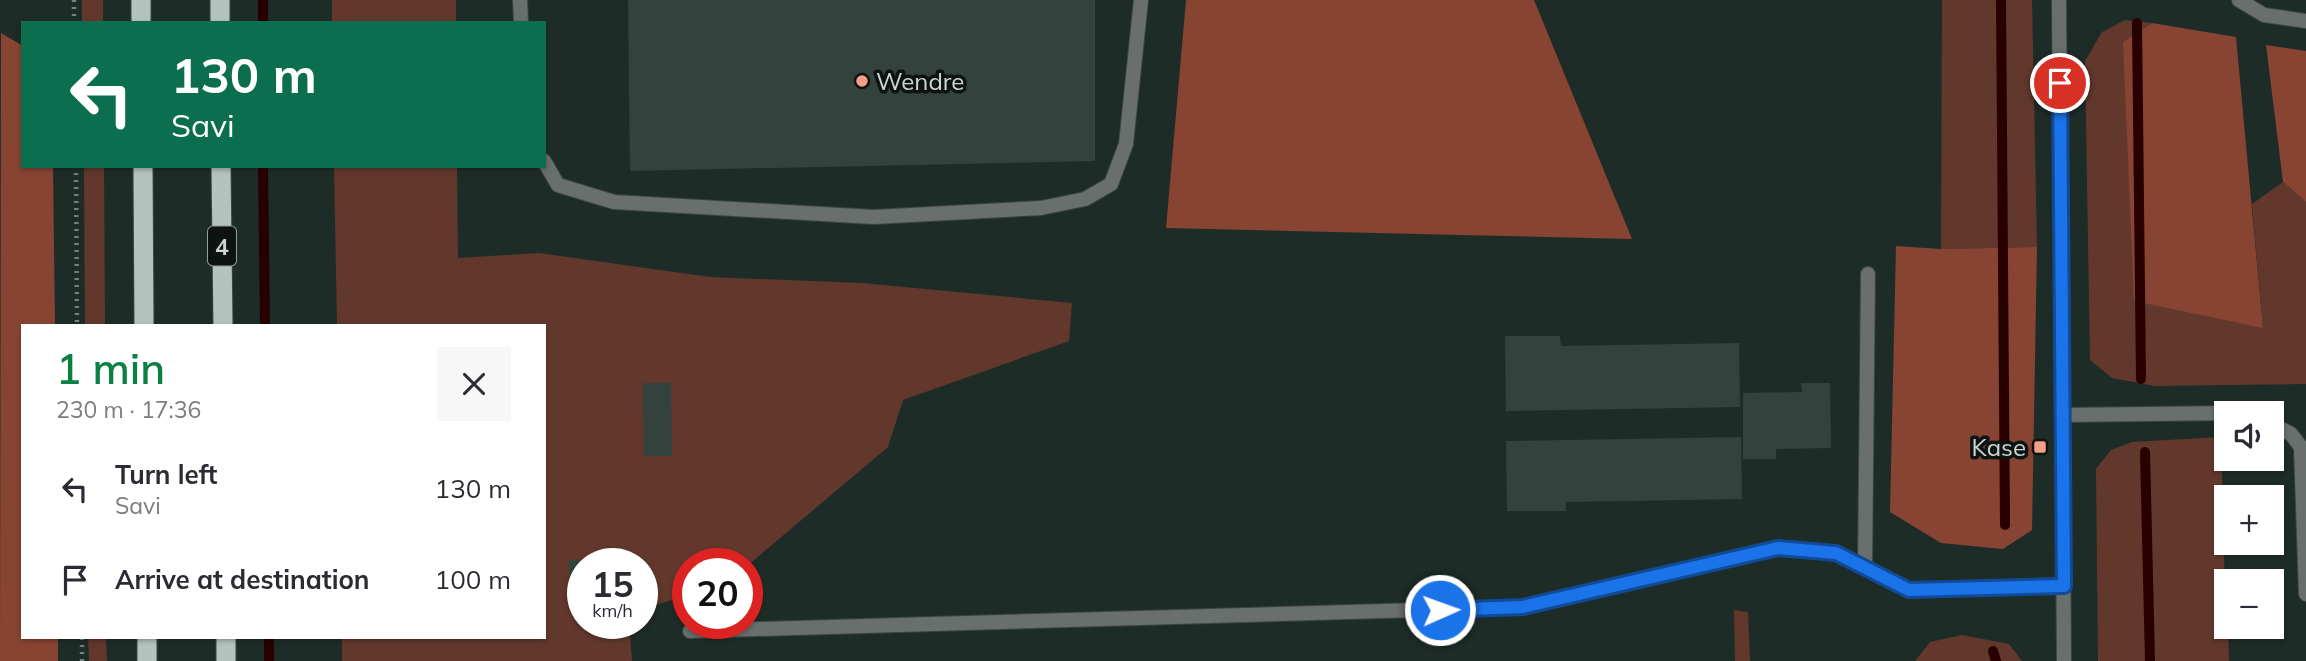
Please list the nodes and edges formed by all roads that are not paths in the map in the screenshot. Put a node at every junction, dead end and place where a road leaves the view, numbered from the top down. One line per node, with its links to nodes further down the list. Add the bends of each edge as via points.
1 (141, 0): 7 (highway)
2 (220, 0): 8 (highway)
3 (520, 0): 9 (street)
4 (1141, 0): 11 (street, via 1126,144 1111,184 1085,199 1041,208 874,217 614,202 558,185)
5 (2059, 0): 18 (street)
6 (2239, 0): 10 (street, via 2264,15)
7 (141, 21)
8 (220, 21)
9 (522, 21)
10 (2306, 21)
11 (546, 164)
12 (142, 168): 15 (highway)
13 (221, 168): 16 (highway, 4)
14 (1868, 274): 20 (street)
15 (144, 324)
16 (223, 324)
17 (2214, 413): 18 (street)
18 (2063, 415): 21 (street)
19 (2284, 430): 22 (street, via 2301,447)
20 (1865, 567): 21 (street, via 1909,590); 23 (street, via 1836,553 1778,548 1523,607)
21 (2064, 586): 28 (street)
22 (2306, 594)
23 (763, 629)
24 (147, 639): 26 (highway)
25 (226, 639): 27 (highway)
26 (147, 661)
27 (226, 661)
28 (2064, 661)

